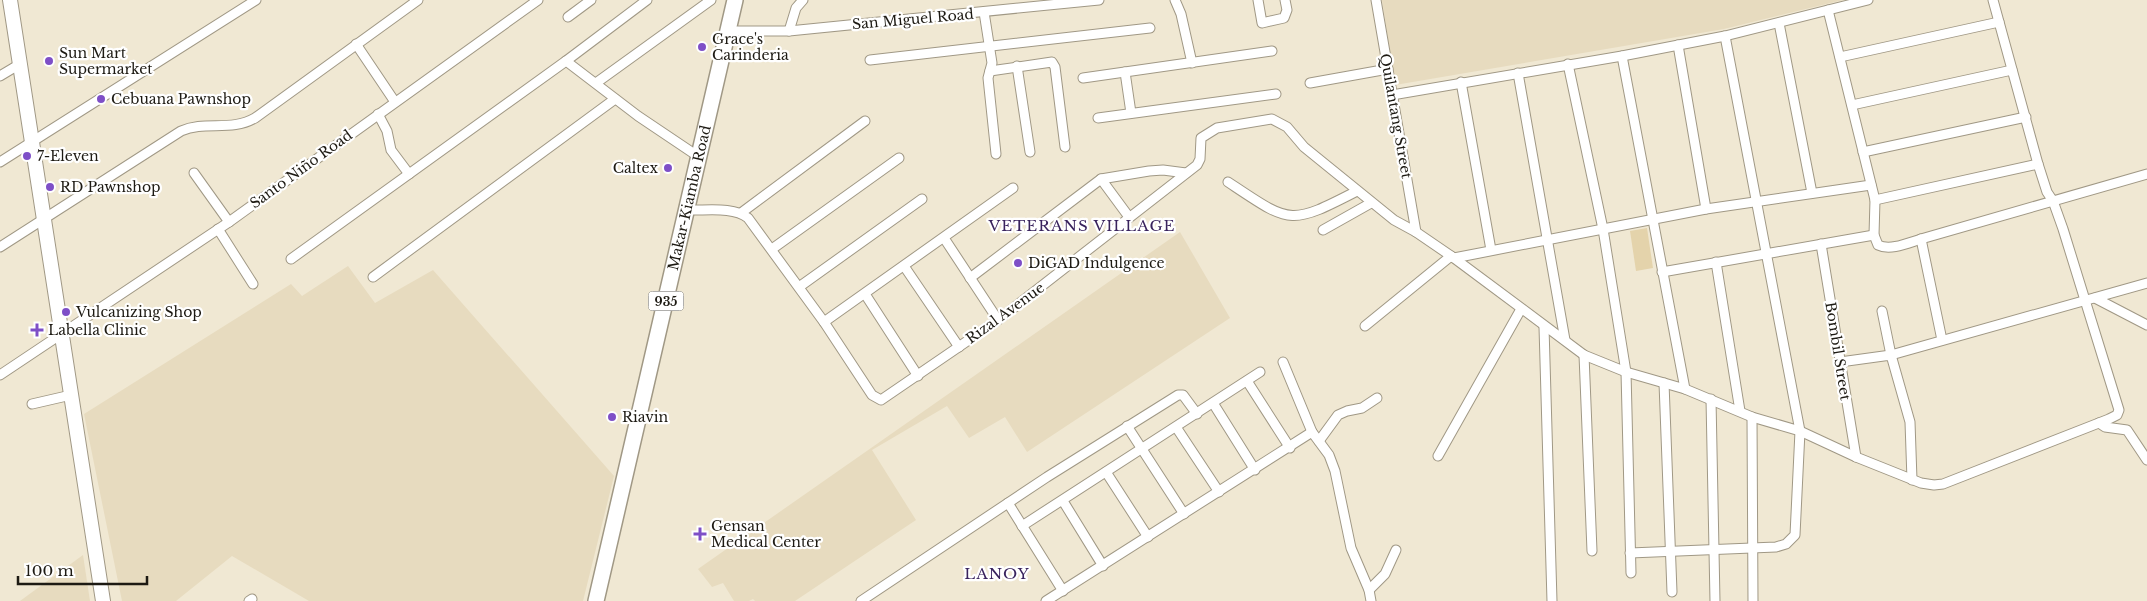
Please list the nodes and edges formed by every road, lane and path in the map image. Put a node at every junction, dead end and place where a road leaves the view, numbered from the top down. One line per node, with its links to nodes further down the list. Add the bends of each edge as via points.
1 (10, 0): 35 (street)
2 (256, 0): 58 (street)
3 (418, 0): 26 (street)
4 (538, 0): 51 (street, Santo Niño Road)
5 (591, 0): 19 (street)
6 (647, 0): 33 (street)
7 (711, 0): 47 (street)
8 (735, 0): 23 (main road, Makar-Kiamba Road / 935)
9 (803, 0): 24 (street, via 796,8)
10 (1099, 0): 18 (street, San Miguel Road)
11 (1176, 0): 34 (street)
12 (1258, 0): 13 (street, via 1262,23 1284,18 1288,10)
13 (1285, 0)
14 (1376, 0): 38 (street, Quilantang Street)
15 (1868, 0): 17 (street)
16 (1993, 0): 20 (street)
17 (1828, 10): 21 (street); 31 (street)
18 (984, 12): 24 (street, San Miguel Road); 28 (street)
19 (568, 17)
20 (1999, 22): 31 (street); 39 (street)
21 (1779, 23): 25 (street); 76 (street)
22 (1150, 28): 28 (street)
23 (727, 31): 24 (street, San Miguel Road); 63 (main road, Makar-Kiamba Road / 935)
24 (789, 31)
25 (1725, 36): 27 (street); 80 (street)
26 (356, 44): 51 (street); 86 (street, via 255,118 237,125 199,125 181,131)
27 (1678, 45): 30 (street); 82 (street)
28 (990, 47): 32 (street); 40 (street)
29 (1272, 51): 34 (street)
30 (1622, 56): 36 (street); 87 (street)
31 (1840, 57): 52 (street)
32 (870, 60)
33 (566, 61): 47 (street); 69 (street)
34 (1192, 63): 41 (street)
35 (20, 64): 43 (street); 58 (street)
36 (1568, 64): 42 (street); 90 (street)
37 (1017, 66): 40 (street); 59 (street, via 1054,63); 60 (street)
38 (1388, 69): 45 (street); 49 (street, Quilantang Street)
39 (2012, 70): 52 (street); 55 (street)
40 (990, 71): 62 (street)
41 (1125, 72): 44 (street); 53 (street)
42 (1518, 73): 46 (street); 95 (street)
43 (0, 76)
44 (1083, 78)
45 (1310, 82)
46 (1461, 82): 49 (street); 100 (street)
47 (596, 83): 50 (street)
48 (1276, 94): 53 (street)
49 (1392, 95): 92 (street, Quilantang Street)
50 (616, 99): 63 (street); 107 (street)
51 (395, 102): 54 (street, Santo Niño Road)
52 (1852, 105): 61 (street)
53 (1131, 113): 56 (street)
54 (378, 114): 69 (street, via 387,131 391,150); 88 (street, Santo Niño Road)
55 (2026, 117): 61 (street); 66 (street)
56 (1098, 118)
57 (865, 121): 84 (street)
58 (31, 142): 65 (street); 86 (street)
59 (1065, 147)
60 (1030, 152)
61 (1864, 152): 73 (street)
62 (996, 154)
63 (699, 157): 83 (main road, Makar-Kiamba Road / 935)
64 (899, 158): 99 (street)
65 (0, 162)
66 (2038, 164): 78 (street); 79 (street, via 2046,192)
67 (194, 173): 88 (street)
68 (1186, 173): 71 (street, via 1164,170); 75 (street, Rizal Avenue, via 1197,165 1201,138 1206,134 1217,128 1272,118 1287,127 1304,146); 85 (street, Rizal Avenue)
69 (409, 174): 103 (street)
70 (2147, 174): 79 (street)
71 (1101, 179): 85 (street); 108 (street)
72 (1228, 182): 75 (street, via 1279,214 1294,217 1309,214)
73 (1871, 184): 76 (street); 78 (street)
74 (1013, 188): 94 (street)
75 (1357, 191): 81 (street)
76 (1812, 193): 80 (street)
77 (922, 199): 111 (street)
78 (1875, 200): 93 (street)
79 (2053, 200): 96 (street); 114 (street)
80 (1757, 201): 82 (street); 101 (street)
81 (1371, 203): 91 (street); 92 (street)
82 (1706, 209): 87 (street)
83 (687, 210): 84 (street); 177 (main road, Makar-Kiamba Road / 935)
84 (741, 213): 99 (street)
85 (1129, 217): 117 (street, Rizal Avenue)
86 (43, 218): 98 (street); 122 (street)
87 (1652, 219): 90 (street); 106 (street)
88 (229, 222): 89 (street, Santo Niño Road)
89 (218, 229): 110 (street); 122 (street, Santo Niño Road)
90 (1603, 229): 95 (street); 131 (street)
91 (1323, 230)
92 (1416, 232): 102 (street)
93 (1874, 235): 96 (street, via 1881,247); 97 (street)
94 (944, 238): 105 (street); 108 (street)
95 (1548, 240): 100 (street); 123 (street)
96 (1921, 240): 124 (street)
97 (1821, 244): 101 (street); 129 (street, Bombil Street)
98 (0, 247)
99 (772, 248): 111 (street)
100 (1491, 250): 102 (street)
101 (1766, 254): 104 (street); 148 (street)
102 (1452, 257): 115 (street); 120 (street)
103 (291, 259)
104 (1716, 262): 106 (street); 142 (street)
105 (904, 266): 112 (street); 125 (street)
106 (1662, 272): 136 (street)
107 (373, 277)
108 (970, 278): 117 (street)
109 (2147, 283): 113 (street)
110 (253, 284)
111 (799, 287): 118 (street)
112 (865, 294): 118 (street); 133 (street)
113 (2095, 298): 114 (street); 119 (street)
114 (2084, 302): 124 (street); 145 (street, via 2118,410 2117,415)
115 (1521, 309): 121 (street); 153 (street)
116 (1882, 311): 127 (street)
117 (998, 320): 125 (street, Rizal Avenue)
118 (824, 322): 133 (street, Rizal Avenue, via 872,395 881,400)
119 (2147, 325)
120 (1365, 326)
121 (1544, 326): 123 (street); 181 (street)
122 (61, 334): 132 (street, Santo Niño Road); 137 (street)
123 (1565, 340): 126 (street)
124 (1942, 340): 127 (street)
125 (959, 347): 133 (street, Rizal Avenue)
126 (1584, 355): 131 (street); 169 (street)
127 (1891, 355): 129 (street); 158 (street, via 1910,422)
128 (1283, 362): 149 (street)
129 (1840, 362): 154 (street, Bombil Street)
130 (1260, 372): 134 (street)
131 (1626, 372): 135 (street); 170 (street)
132 (0, 375)
133 (918, 376)
134 (1247, 381): 140 (street); 151 (street)
135 (1664, 383): 136 (street); 168 (street)
136 (1685, 390): 139 (street)
137 (71, 395): 141 (street); 176 (street)
138 (1377, 398): 150 (street, via 1362,408 1338,415)
139 (1711, 400): 142 (street); 166 (street)
140 (1213, 403): 143 (street); 156 (street)
141 (32, 404)
142 (1740, 411): 144 (street)
143 (1197, 414): 146 (street, via 1180,394); 147 (street)
144 (1752, 417): 148 (street); 165 (street)
145 (2099, 423): 155 (street, via 2127,430); 158 (street, via 1943,484)
146 (1127, 426): 152 (street); 161 (street)
147 (1176, 427): 152 (street); 159 (street)
148 (1800, 431): 154 (street); 165 (street, via 1794,535 1786,544 1776,547)
149 (1312, 432): 150 (street); 151 (street)
150 (1319, 441): 173 (street, via 1335,471 1351,548)
151 (1290, 448): 156 (street)
152 (1141, 449): 157 (street); 162 (street)
153 (1438, 456)
154 (1856, 457): 158 (street)
155 (2147, 460)
156 (1255, 470): 159 (street)
157 (1106, 472): 160 (street); 164 (street)
158 (1912, 480)
159 (1219, 492): 162 (street)
160 (1063, 501): 163 (street); 171 (street)
161 (1008, 503): 163 (street); 178 (street)
162 (1184, 514): 164 (street)
163 (1022, 526): 174 (street)
164 (1148, 537): 171 (street)
165 (1753, 547): 166 (street); 183 (street)
166 (1714, 548): 168 (street); 182 (street)
167 (1396, 550): 173 (street, via 1385,574)
168 (1670, 550): 170 (street); 175 (street)
169 (1592, 552)
170 (1630, 553): 172 (street)
171 (1103, 566): 174 (street)
172 (1631, 574)
173 (1369, 590): 180 (street)
174 (1063, 591): 179 (street)
175 (1672, 592)
176 (103, 601)
177 (596, 601)
178 (861, 601)
179 (1046, 601)
180 (1371, 601)
181 (1552, 601)
182 (1715, 601)
183 (1753, 601)

